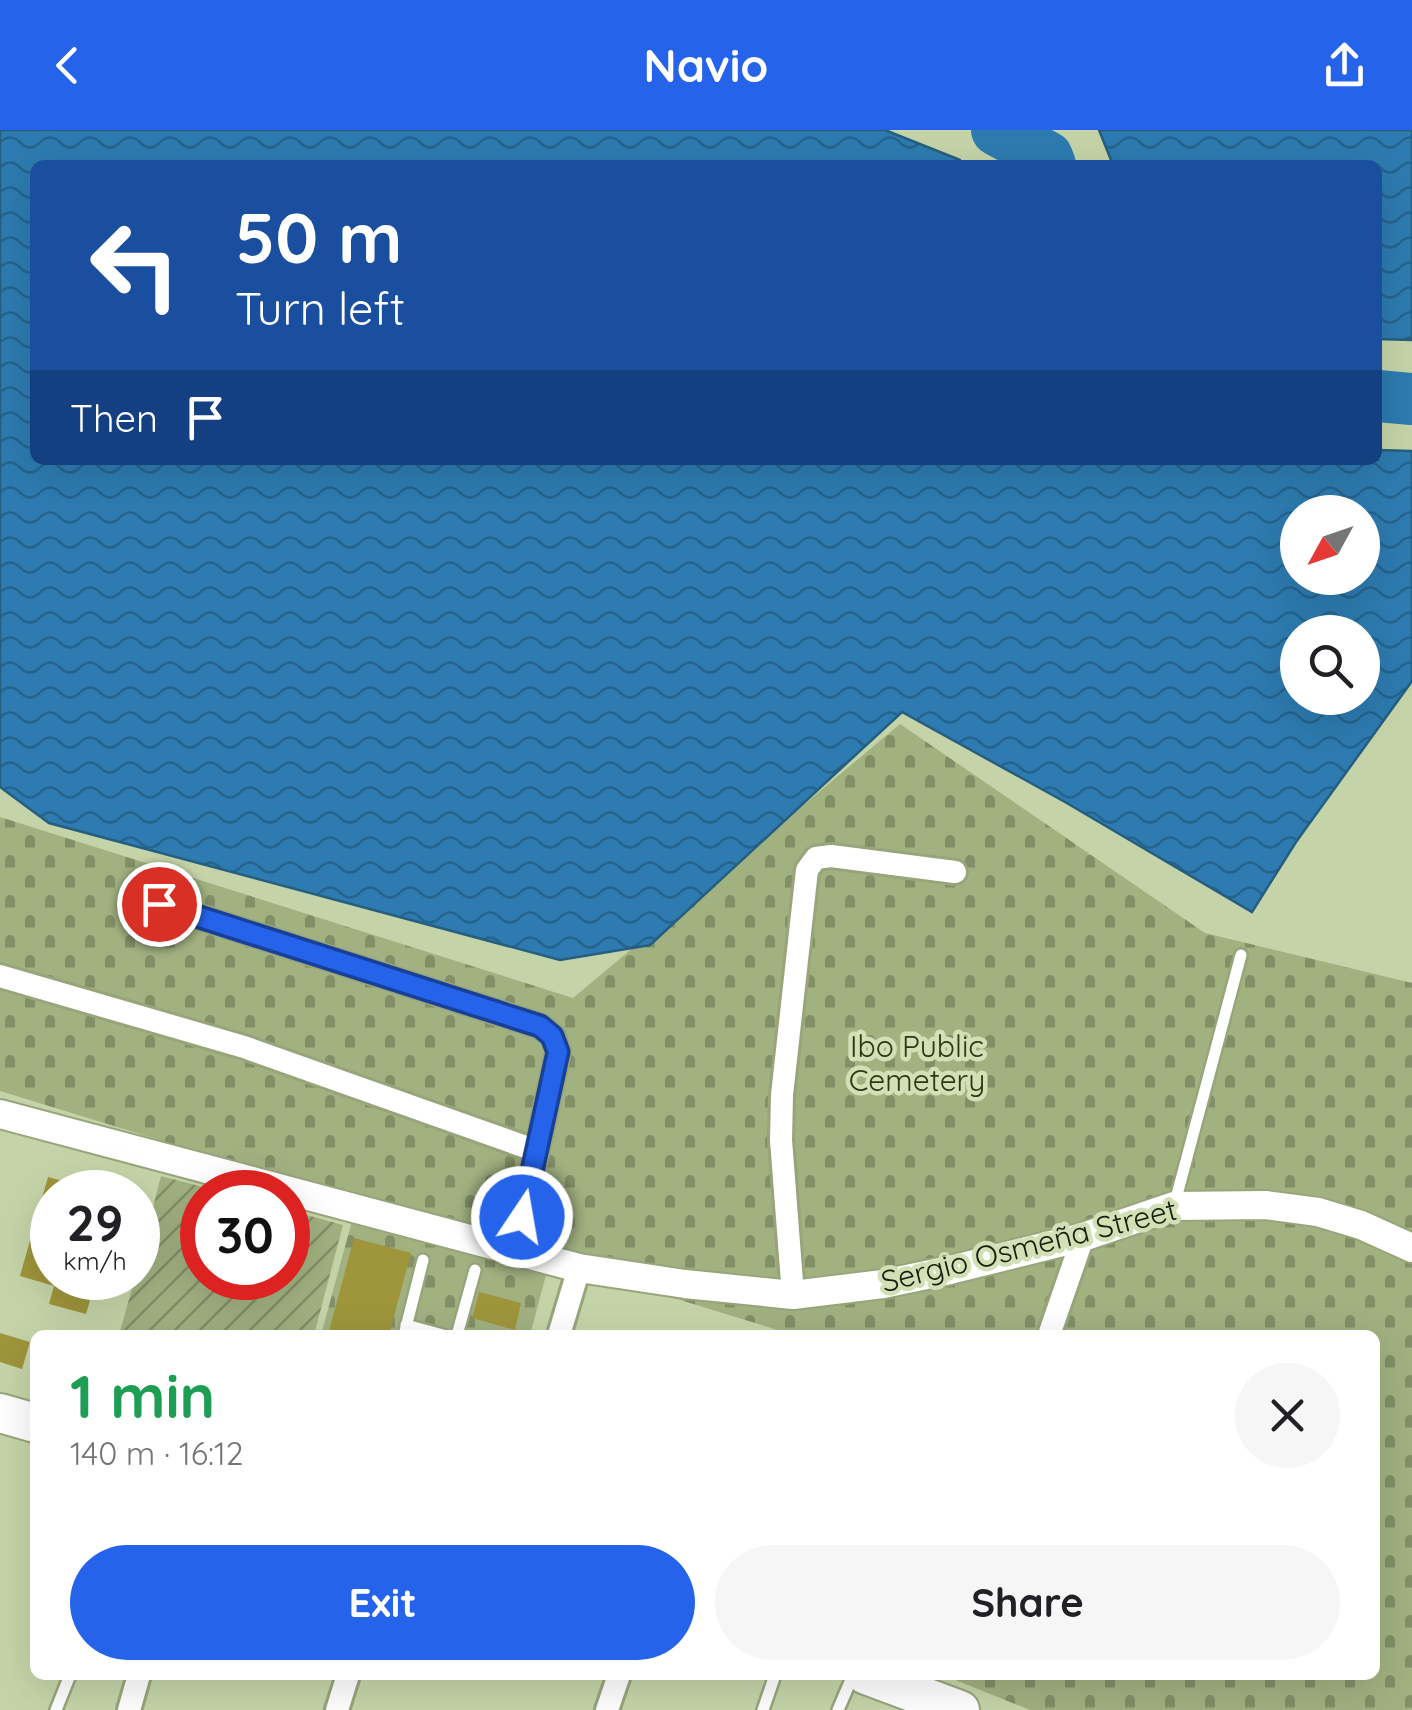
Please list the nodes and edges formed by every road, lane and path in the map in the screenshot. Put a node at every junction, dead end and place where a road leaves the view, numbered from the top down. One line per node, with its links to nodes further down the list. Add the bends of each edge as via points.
1 (956, 872): 14 (street, via 830,856 816,858 807,870 781,1125)
2 (159, 904): 6 (street, via 540,1026 558,1052)
3 (1241, 955): 7 (lane)
4 (0, 976): 6 (street, via 244,1048)
5 (0, 1114): 10 (street, Sergio Osmeña Street)
6 (537, 1151): 10 (street)
7 (1174, 1206): 8 (street, Sergio Osmeña Street); 9 (street, Sergio Osmeña Street, via 1318,1212)
8 (1082, 1237): 14 (street, Sergio Osmeña Street, via 883,1284); 18 (street)
9 (1412, 1248)
10 (516, 1250): 12 (street, Sergio Osmeña Street)
11 (423, 1260): 15 (lane)
12 (579, 1268): 14 (street, Sergio Osmeña Street); 17 (street)
13 (476, 1270): 16 (lane)
14 (793, 1295)
15 (405, 1330)
16 (458, 1330)
17 (560, 1330)
18 (1051, 1330)
19 (0, 1413): 20 (highway)
20 (30, 1422)
21 (68, 1680): 28 (lane)
22 (138, 1680): 29 (street)
23 (346, 1680): 30 (street)
24 (617, 1680): 31 (street)
25 (773, 1680): 32 (lane)
26 (851, 1680): 33 (lane)
27 (879, 1680): 34 (highway)
28 (56, 1710)
29 (130, 1710)
30 (337, 1710)
31 (606, 1710)
32 (763, 1710)
33 (838, 1710)
34 (960, 1710)

